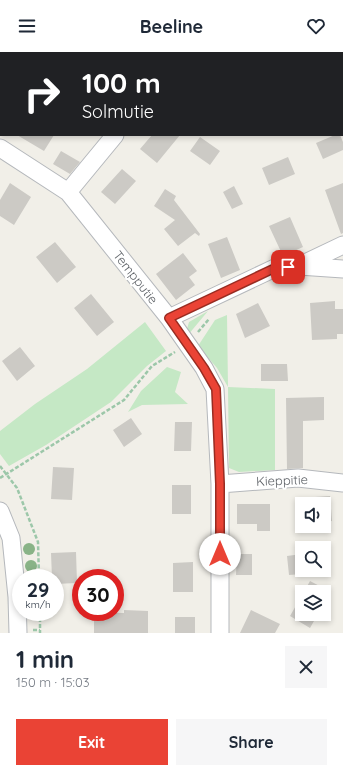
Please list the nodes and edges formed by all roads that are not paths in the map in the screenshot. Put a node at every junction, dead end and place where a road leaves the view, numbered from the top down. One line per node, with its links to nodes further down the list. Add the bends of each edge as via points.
1 (114, 136): 3 (street)
2 (0, 148): 3 (street, Tempputie)
3 (68, 192): 7 (street, Tempputie)
4 (343, 245): 5 (street)
5 (299, 266): 6 (street); 7 (street, via 277,267)
6 (343, 269)
7 (169, 318): 9 (street, Tempputie, via 178,350 204,368 216,389)
8 (343, 483): 9 (street, Kieppitie, via 298,478)
9 (220, 484): 12 (street, Tempputie)
10 (0, 511): 11 (street, via 11,538)
11 (18, 633)
12 (220, 633)

